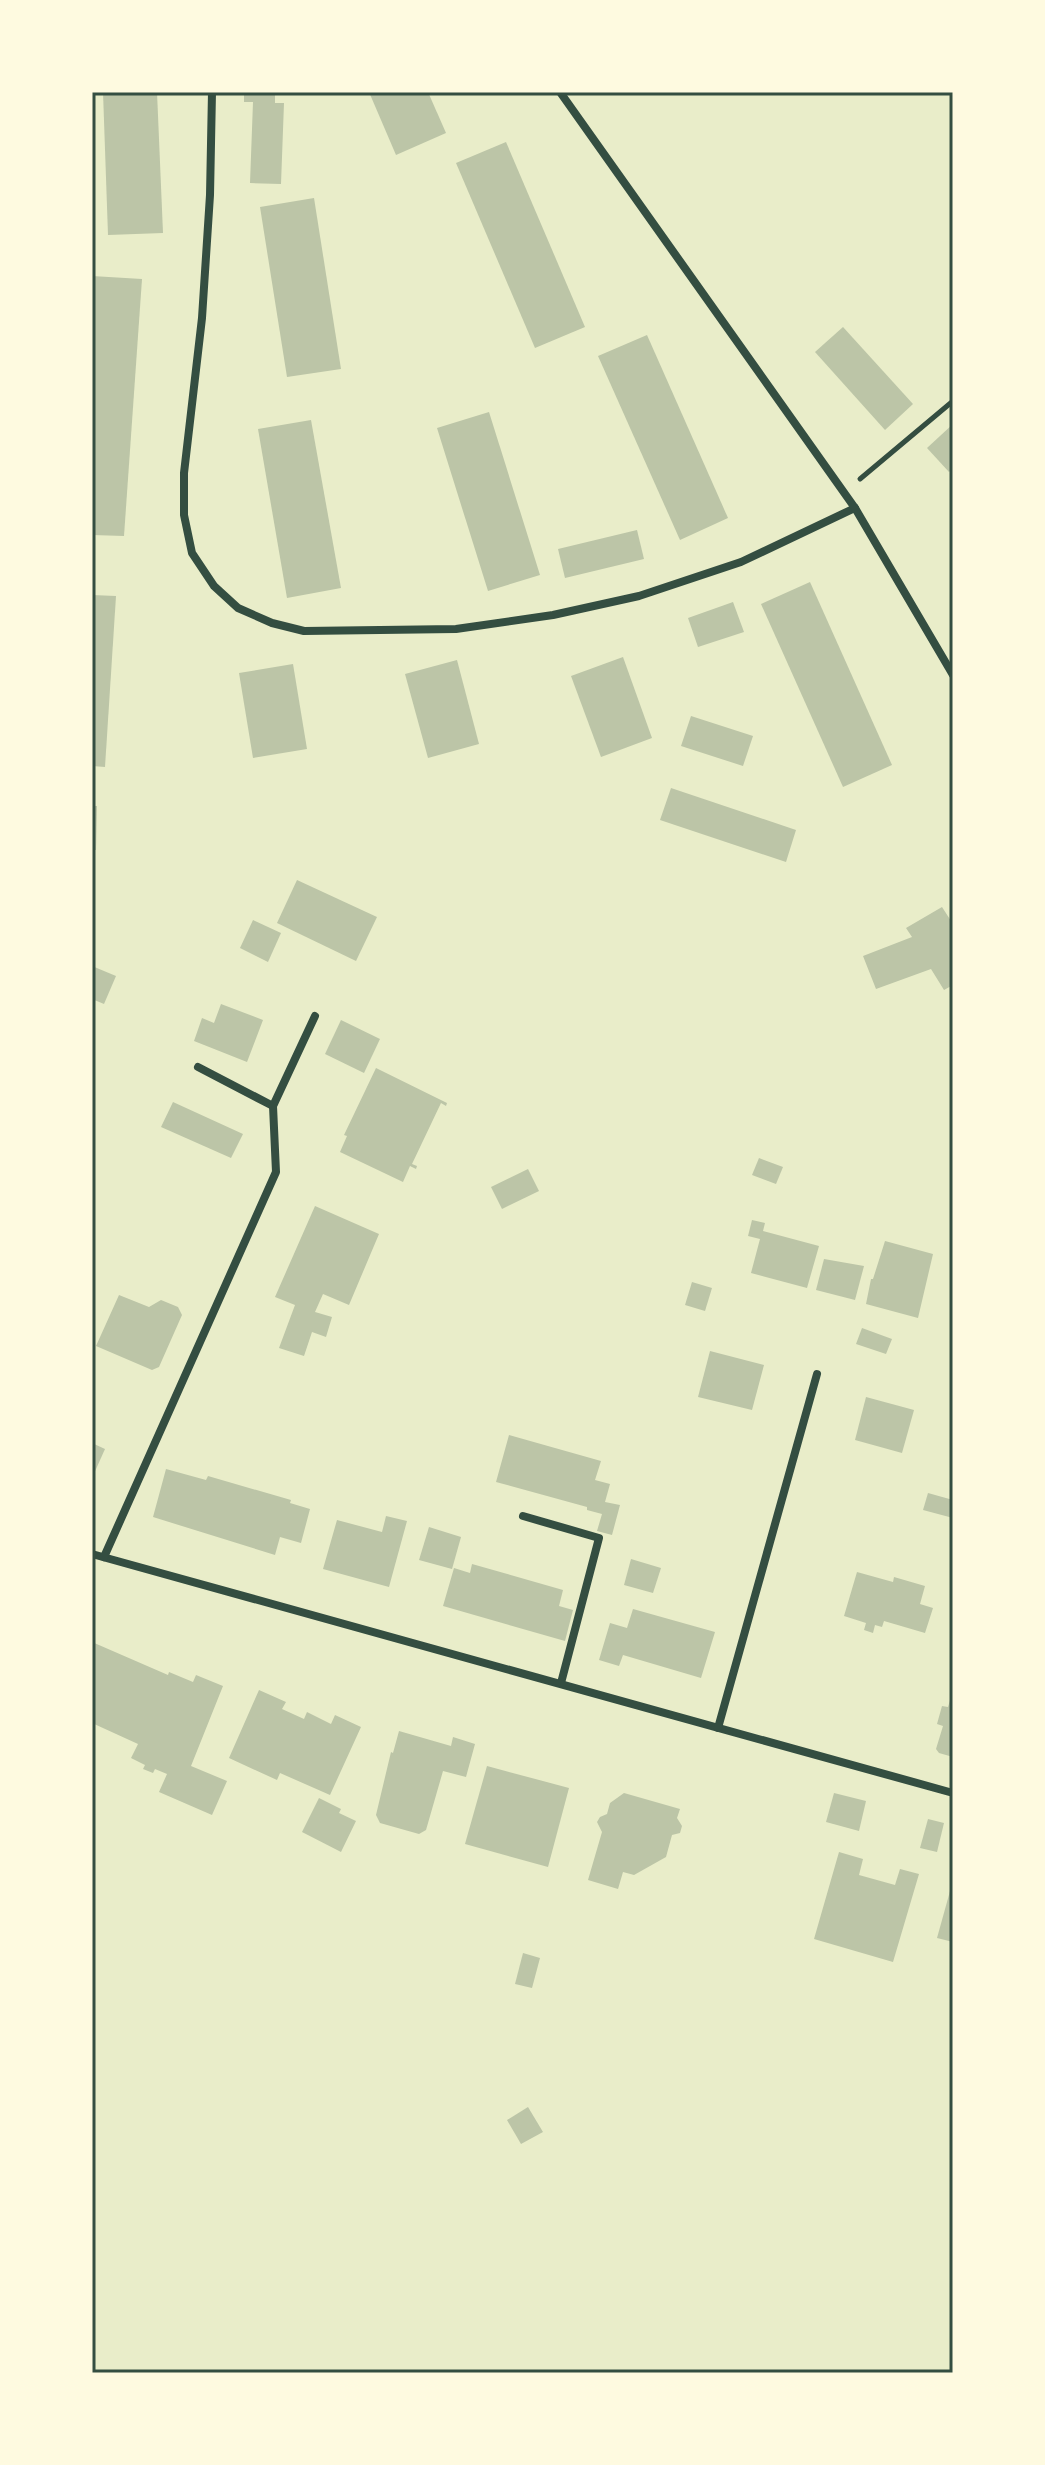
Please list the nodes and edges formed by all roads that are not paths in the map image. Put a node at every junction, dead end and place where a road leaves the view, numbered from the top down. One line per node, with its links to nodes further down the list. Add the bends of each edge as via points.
1 (212, 92): 3 (street, via 203,303 184,515 192,553 214,586 238,608 304,631 456,629 553,615 639,596 741,562)
2 (560, 92): 3 (street)
3 (855, 508): 4 (street)
4 (953, 675)
5 (315, 1016): 7 (street)
6 (198, 1067): 7 (street)
7 (273, 1106): 11 (street, via 276,1172)
8 (817, 1374): 13 (street)
9 (523, 1516): 12 (street, via 599,1538)
10 (92, 1554): 11 (street)
11 (104, 1557): 12 (street)
12 (561, 1683): 13 (street)
13 (718, 1728): 14 (street)
14 (953, 1793)

